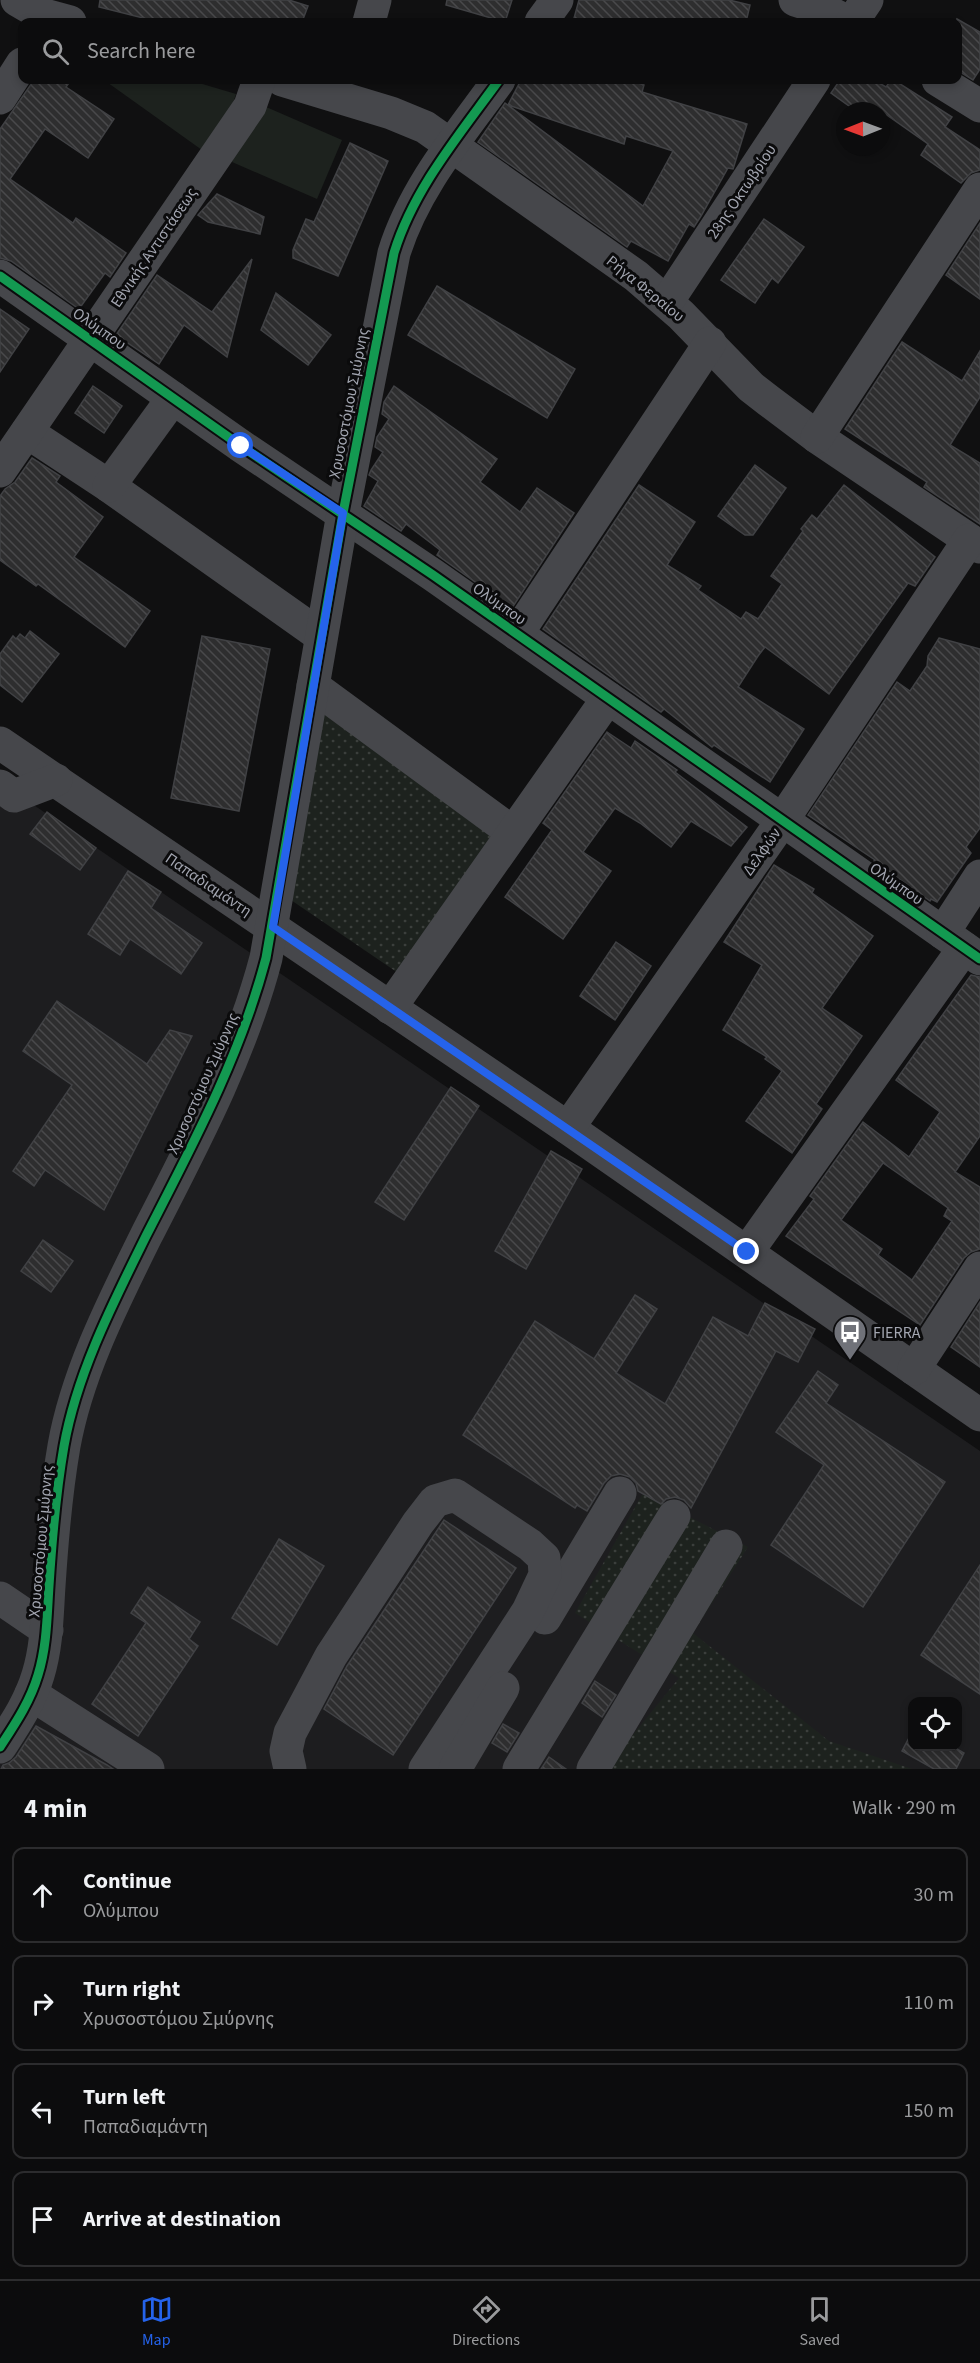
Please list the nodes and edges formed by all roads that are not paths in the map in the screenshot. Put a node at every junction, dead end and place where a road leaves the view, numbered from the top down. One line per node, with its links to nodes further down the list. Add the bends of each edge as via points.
1 (375, 0): 7 (street)
2 (557, 0): 8 (street)
3 (795, 0): 9 (street)
4 (867, 0): 10 (street)
5 (19, 1): 6 (street)
6 (52, 18)
7 (370, 18)
8 (544, 18)
9 (842, 18)
10 (853, 18)
11 (18, 70): 18 (street)
12 (258, 84): 24 (street, Εθνικής Αντιστάσεως, via 250,106)
13 (311, 84): 17 (street, Ρήγα Φεραίου)
14 (496, 84): 20 (street, Χρυσοστόμου Σμύρνης)
15 (811, 84): 23 (street, 28ης Οκτωβρίου)
16 (944, 84): 19 (street)
17 (348, 89): 20 (street, Ρήγα Φεραίου, via 425,127)
18 (0, 98)
19 (980, 106)
20 (451, 145): 23 (street, Ρήγα Φεραίου); 31 (street, Χρυσοστόμου Σμύρνης, via 415,204 394,253)
21 (980, 189): 28 (street)
22 (0, 276): 24 (street, Ολύμπου)
23 (667, 302): 25 (street, Ρήγα Φεραίου)
24 (90, 339): 26 (street, Ολύμπου); 27 (street, Εθνικής Αντιστάσεως)
25 (710, 343): 28 (street, Ρήγα Φεραίου, via 751,387); 33 (street)
26 (173, 398): 30 (street); 31 (street, Ολύμπου)
27 (27, 432): 29 (street, Εθνικής Αντιστάσεως); 30 (street)
28 (817, 437): 32 (street, Ρήγα Φεραίου)
29 (0, 471)
30 (109, 486): 34 (street)
31 (343, 513): 33 (street, Ολύμπου); 34 (street, Χρυσοστόμου Σμύρνης)
32 (974, 544): 40 (street, Δελφών)
33 (517, 634): 36 (street, Ολύμπου)
34 (321, 636): 35 (street, Χρυσοστόμου Σμύρνης)
35 (313, 686): 41 (street); 43 (street, Χρυσοστόμου Σμύρνης)
36 (608, 699): 40 (street, Ολύμπου); 41 (street)
37 (0, 743): 38 (street, Παπαδιαμάντη)
38 (56, 780): 39 (street, via 14,796); 43 (street, Παπαδιαμάντη)
39 (0, 786)
40 (782, 821): 44 (street, Ολύμπου); 46 (street, Δελφών)
41 (512, 832): 45 (street)
42 (980, 876): 44 (street)
43 (273, 927): 45 (street, Παπαδιαμάντη); 55 (street, Χρυσοστόμου Σμύρνης, via 260,983 230,1065 123,1282 77,1395 64,1446 55,1508)
44 (962, 947): 47 (street)
45 (390, 1008): 46 (street, Παπαδιαμάντη)
46 (568, 1128): 47 (street, Παπαδιαμάντη)
47 (747, 1252): 49 (street, Παπαδιαμάντη)
48 (980, 1269): 49 (street)
49 (914, 1369): 50 (street, Παπαδιαμάντη)
50 (980, 1415)
51 (620, 1493): 61 (street)
52 (674, 1516): 62 (street)
53 (726, 1546): 63 (street)
54 (0, 1598): 55 (street)
55 (47, 1630): 56 (street, Χρυσοστόμου Σμύρνης)
56 (31, 1694): 57 (street, Χρυσοστόμου Σμύρνης); 58 (street)
57 (0, 1747)
58 (148, 1769)
59 (290, 1769): 60 (street, via 286,1751 290,1732 331,1656 435,1501 455,1496 530,1545 544,1558 545,1575 528,1611)
60 (425, 1769)
61 (455, 1769)
62 (519, 1769)
63 (593, 1769)

